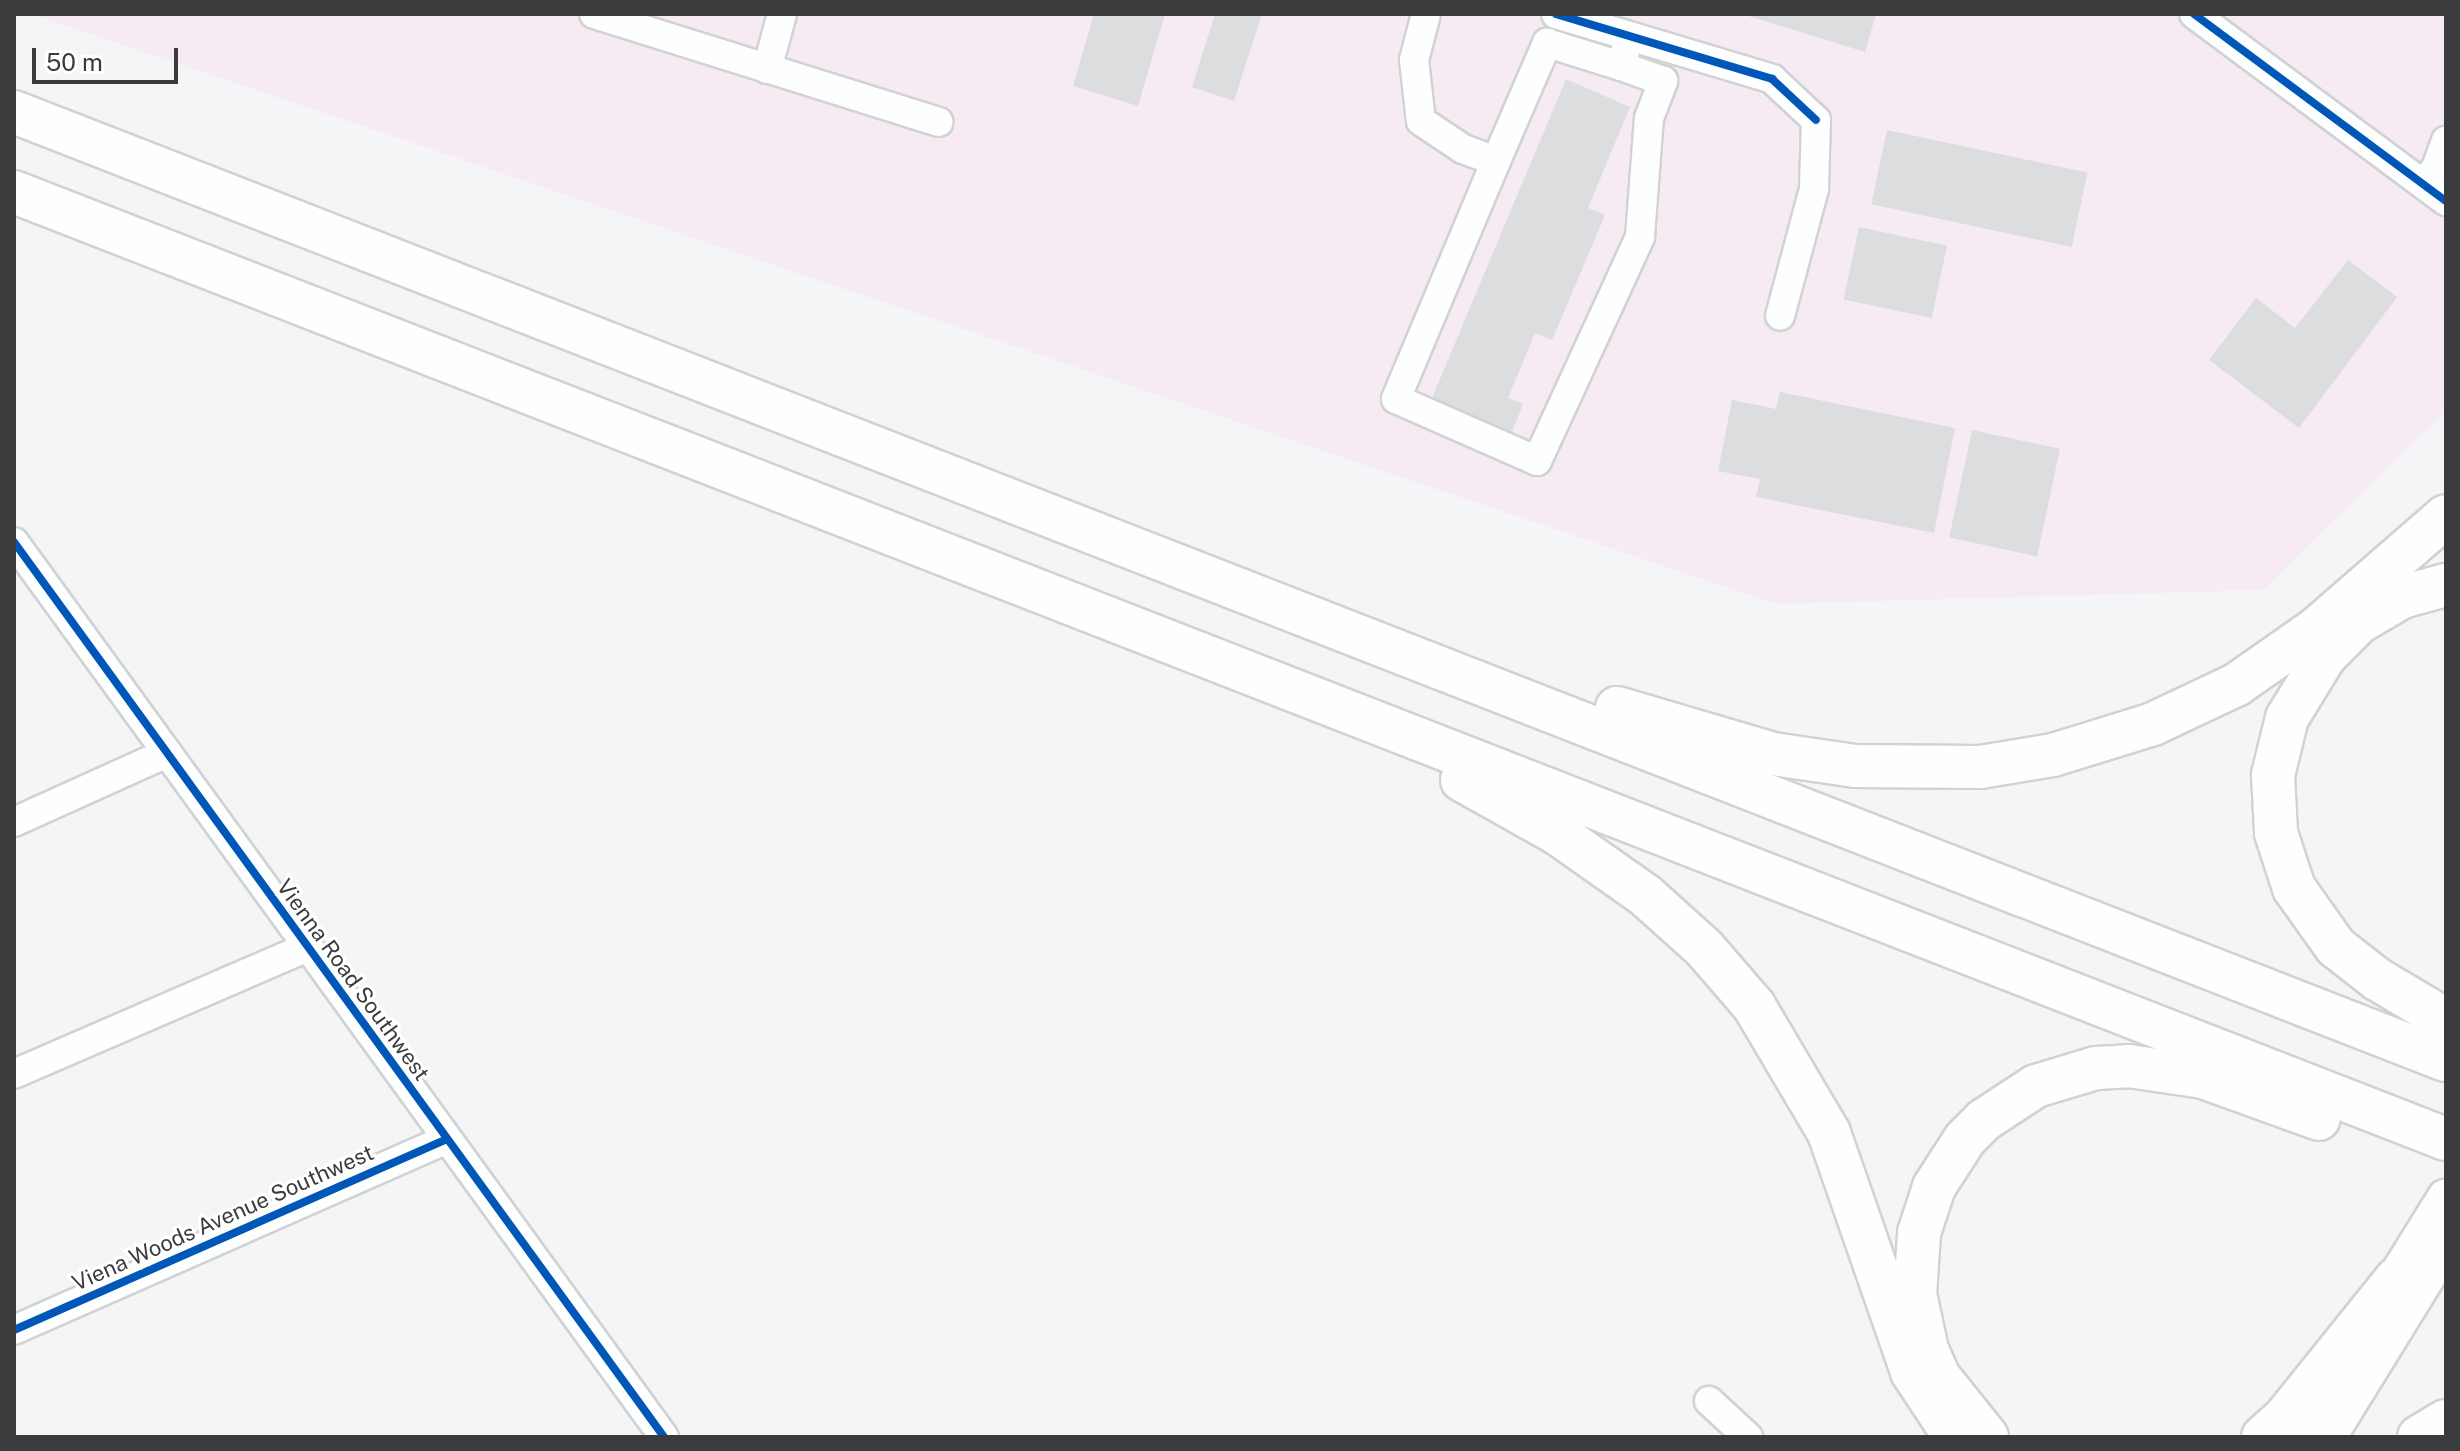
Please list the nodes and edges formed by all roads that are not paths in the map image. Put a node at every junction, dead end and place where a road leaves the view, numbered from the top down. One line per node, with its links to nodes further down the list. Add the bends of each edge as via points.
1 (594, 14): 8 (street)
2 (782, 14): 8 (street)
3 (1426, 14): 12 (street, via 1414,60 1421,121 1463,149)
4 (1556, 14): 6 (street)
5 (2194, 14): 13 (street)
6 (1629, 36): 7 (street); 16 (street, via 1772,79 1816,120 1814,189)
7 (1621, 66): 12 (street, via 1547,43); 12 (street, via 1663,81 1649,118 1640,237 1537,461 1396,399)
8 (767, 69): 10 (street)
9 (14, 112): 17 (highway)
10 (938, 122)
11 (2446, 141): 13 (street)
12 (1496, 161)
13 (2423, 184): 15 (street)
14 (14, 192): 20 (highway)
15 (2446, 201)
16 (1780, 316)
17 (830, 430): 18 (highway, via 1022,488 1648,718 1773,754 1886,769 2020,762 2122,736 2184,711 2297,644); 28 (highway)
18 (2446, 516)
19 (2446, 546): 23 (highway)
20 (934, 550): 31 (highway); 41 (highway, via 1008,595 1364,736 1469,784 1592,855 1675,920 1754,1006 1813,1099 1843,1169 1912,1372)
21 (18, 555): 24 (street, Vienna Road Southwest)
22 (2446, 585): 23 (highway, via 2402,597)
23 (2356, 624): 27 (highway, via 2319,663 2287,718 2273,775 2276,833 2294,888 2336,947)
24 (167, 753): 25 (street); 26 (street, Vienna Road Southwest)
25 (14, 822)
26 (307, 947): 29 (street); 30 (street, Vienna Road Southwest)
27 (2446, 1020)
28 (2446, 1060)
29 (14, 1074)
30 (447, 1139): 36 (street, Viena Woods Avenue Southwest); 39 (street, Vienna Road Southwest)
31 (2446, 1139)
32 (2446, 1164): 42 (highway, via 2203,1077 2161,1069 2096,1068 2036,1086 2009,1101 1965,1139 1947,1163 1926,1208 1915,1264 1927,1350 1954,1401)
33 (2446, 1197): 34 (main road)
34 (2435, 1238): 35 (main road); 45 (main road)
35 (2396, 1279): 43 (highway, via 2286,1416); 44 (main road)
36 (14, 1330)
37 (1709, 1401): 40 (street)
38 (2446, 1421): 46 (highway)
39 (664, 1437)
40 (1748, 1437)
41 (1955, 1437)
42 (1987, 1437)
43 (2263, 1437)
44 (2299, 1437)
45 (2328, 1437)
46 (2419, 1437)

